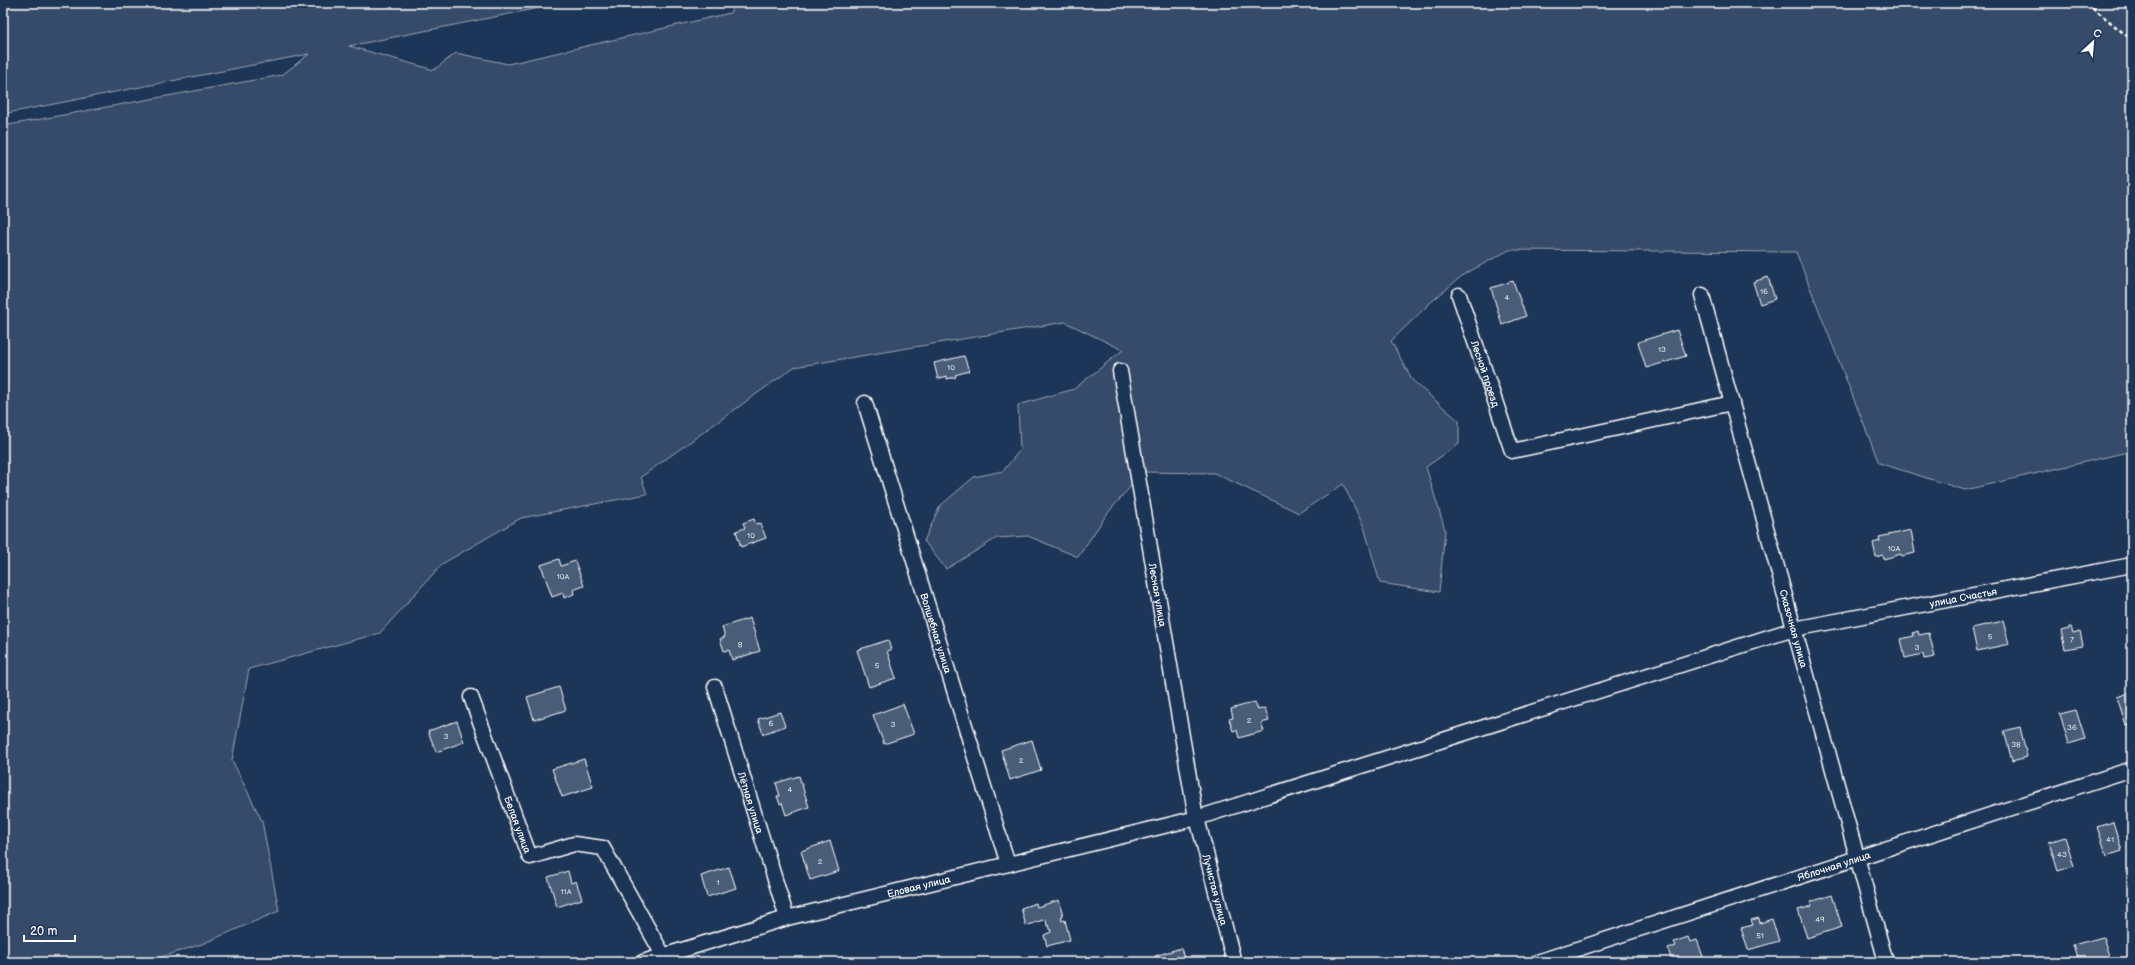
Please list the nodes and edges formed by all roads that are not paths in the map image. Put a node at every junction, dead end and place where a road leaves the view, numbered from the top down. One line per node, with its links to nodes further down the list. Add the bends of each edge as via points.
1 (1702, 294): 5 (street, Сказочная улица)
2 (1459, 295): 5 (street, Лесной проезд, via 1512,452)
3 (1120, 371): 11 (street, Лесная улица)
4 (865, 403): 13 (street, Волшебная улица)
5 (1732, 403): 7 (street, Сказочная улица)
6 (2132, 565): 7 (street, улица Счастья)
7 (1794, 629): 11 (street, улица Счастья); 12 (street, Сказочная улица)
8 (715, 687): 14 (street, Лётная улица)
9 (471, 697): 15 (street, Белая улица, via 530,857 574,844 604,848)
10 (2132, 769): 12 (street, Яблочная улица)
11 (1196, 818): 13 (street, Еловая улица); 17 (street, Лучистая улица)
12 (1857, 858): 18 (street, Яблочная улица); 19 (street, Сказочная улица)
13 (1008, 864): 14 (street, Еловая улица)
14 (787, 918): 15 (street, Еловая улица)
15 (662, 955): 16 (street, Еловая улица)
16 (643, 962)
17 (1234, 962)
18 (1536, 962)
19 (1886, 962)

